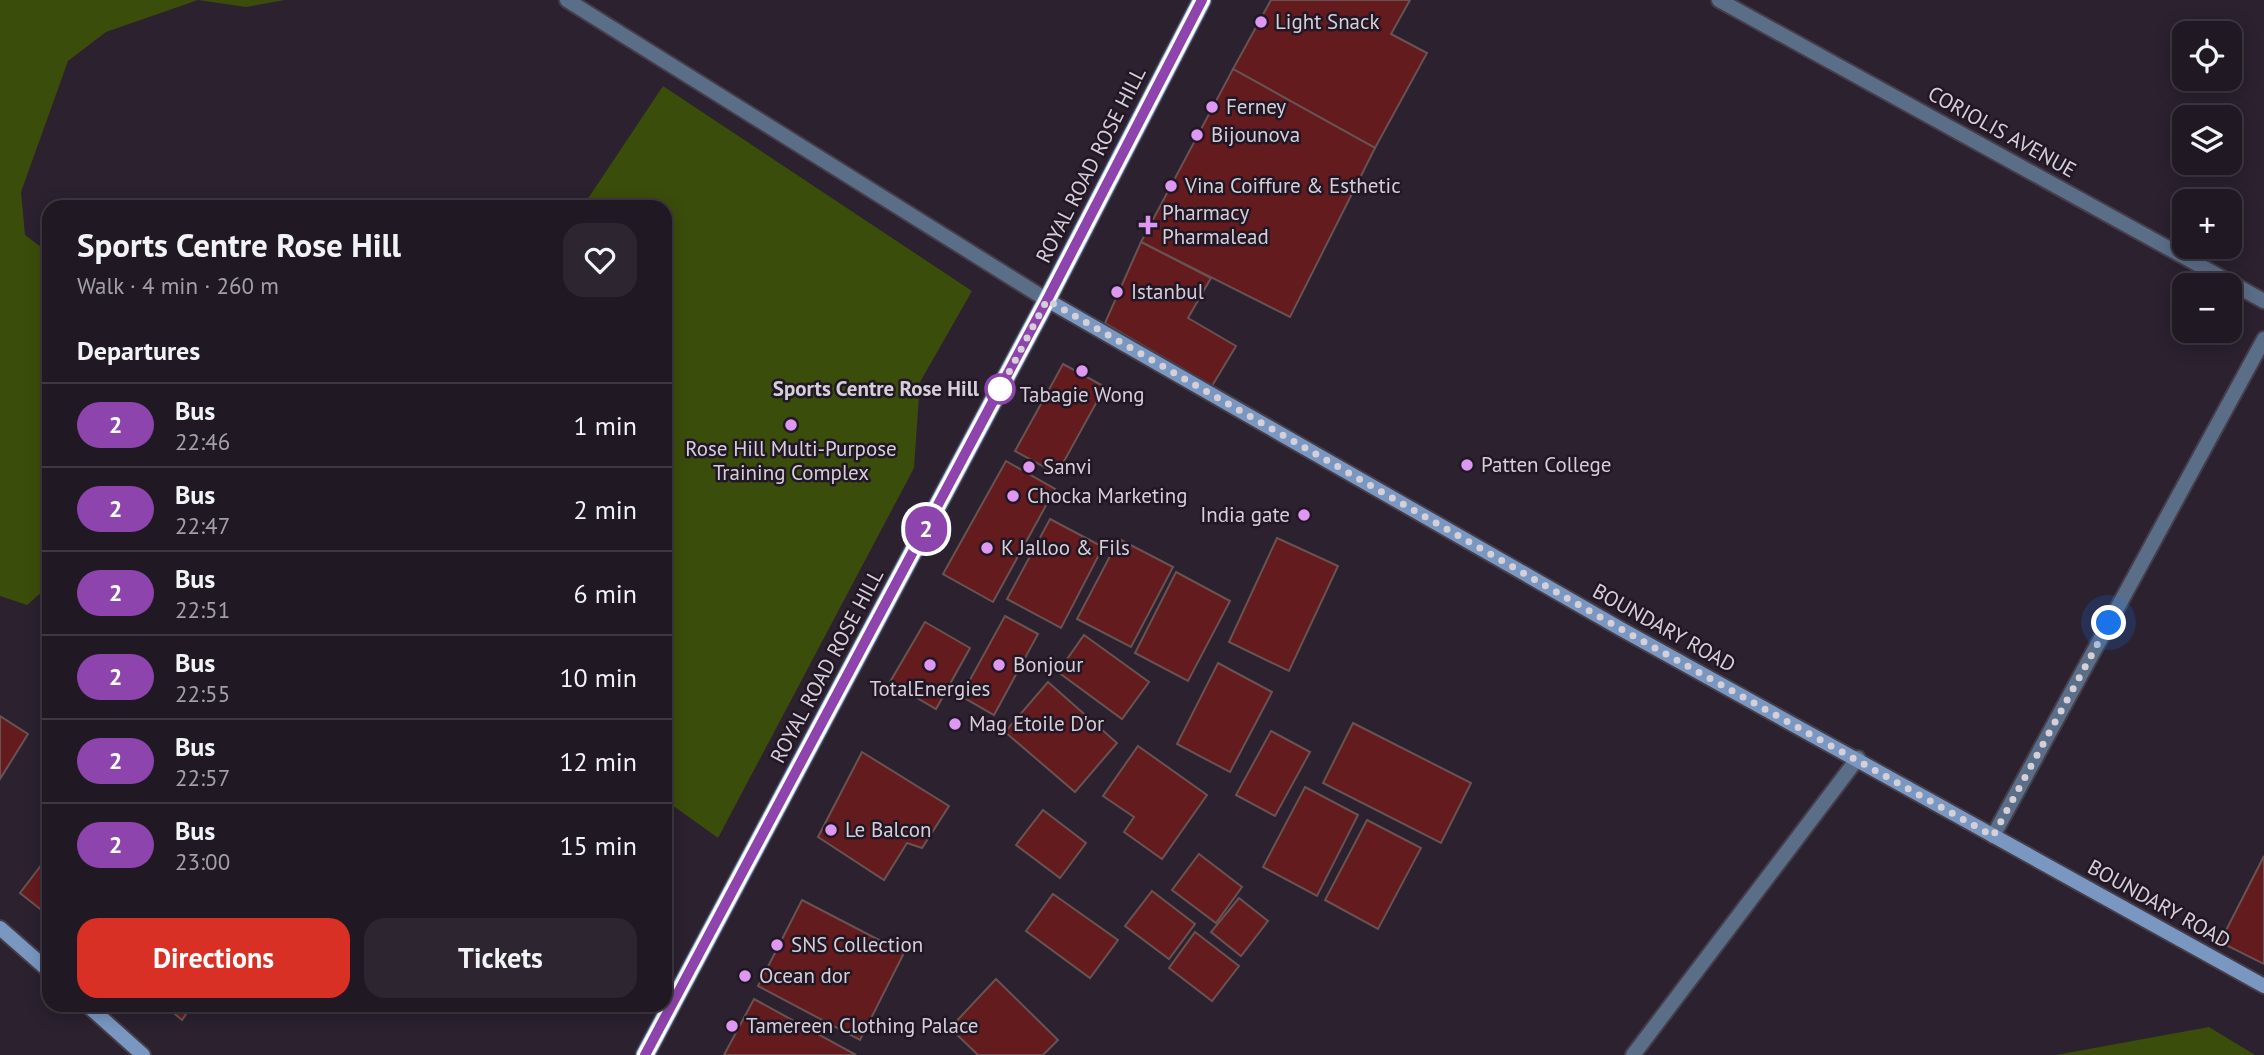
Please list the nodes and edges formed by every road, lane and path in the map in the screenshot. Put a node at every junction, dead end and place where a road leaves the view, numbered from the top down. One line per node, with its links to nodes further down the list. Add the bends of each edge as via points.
1 (568, 0): 4 (street)
2 (1202, 0): 4 (main road, ROYAL ROAD ROSE HILL)
3 (1719, 0): 5 (street, CORIOLIS AVENUE)
4 (1047, 300): 7 (main road, BOUNDARY ROAD, via 1621,629); 12 (main road, ROYAL ROAD ROSE HILL)
5 (2264, 301)
6 (2264, 338): 8 (street)
7 (1858, 758): 8 (main road, BOUNDARY ROAD); 17 (street)
8 (1993, 836): 11 (main road, BOUNDARY ROAD)
9 (0, 928): 10 (main road)
10 (42, 965)
11 (2264, 986)
12 (672, 1004)
13 (95, 1012): 15 (main road)
14 (668, 1012): 16 (main road, ROYAL ROAD ROSE HILL)
15 (143, 1055)
16 (645, 1055)
17 (1633, 1055)

